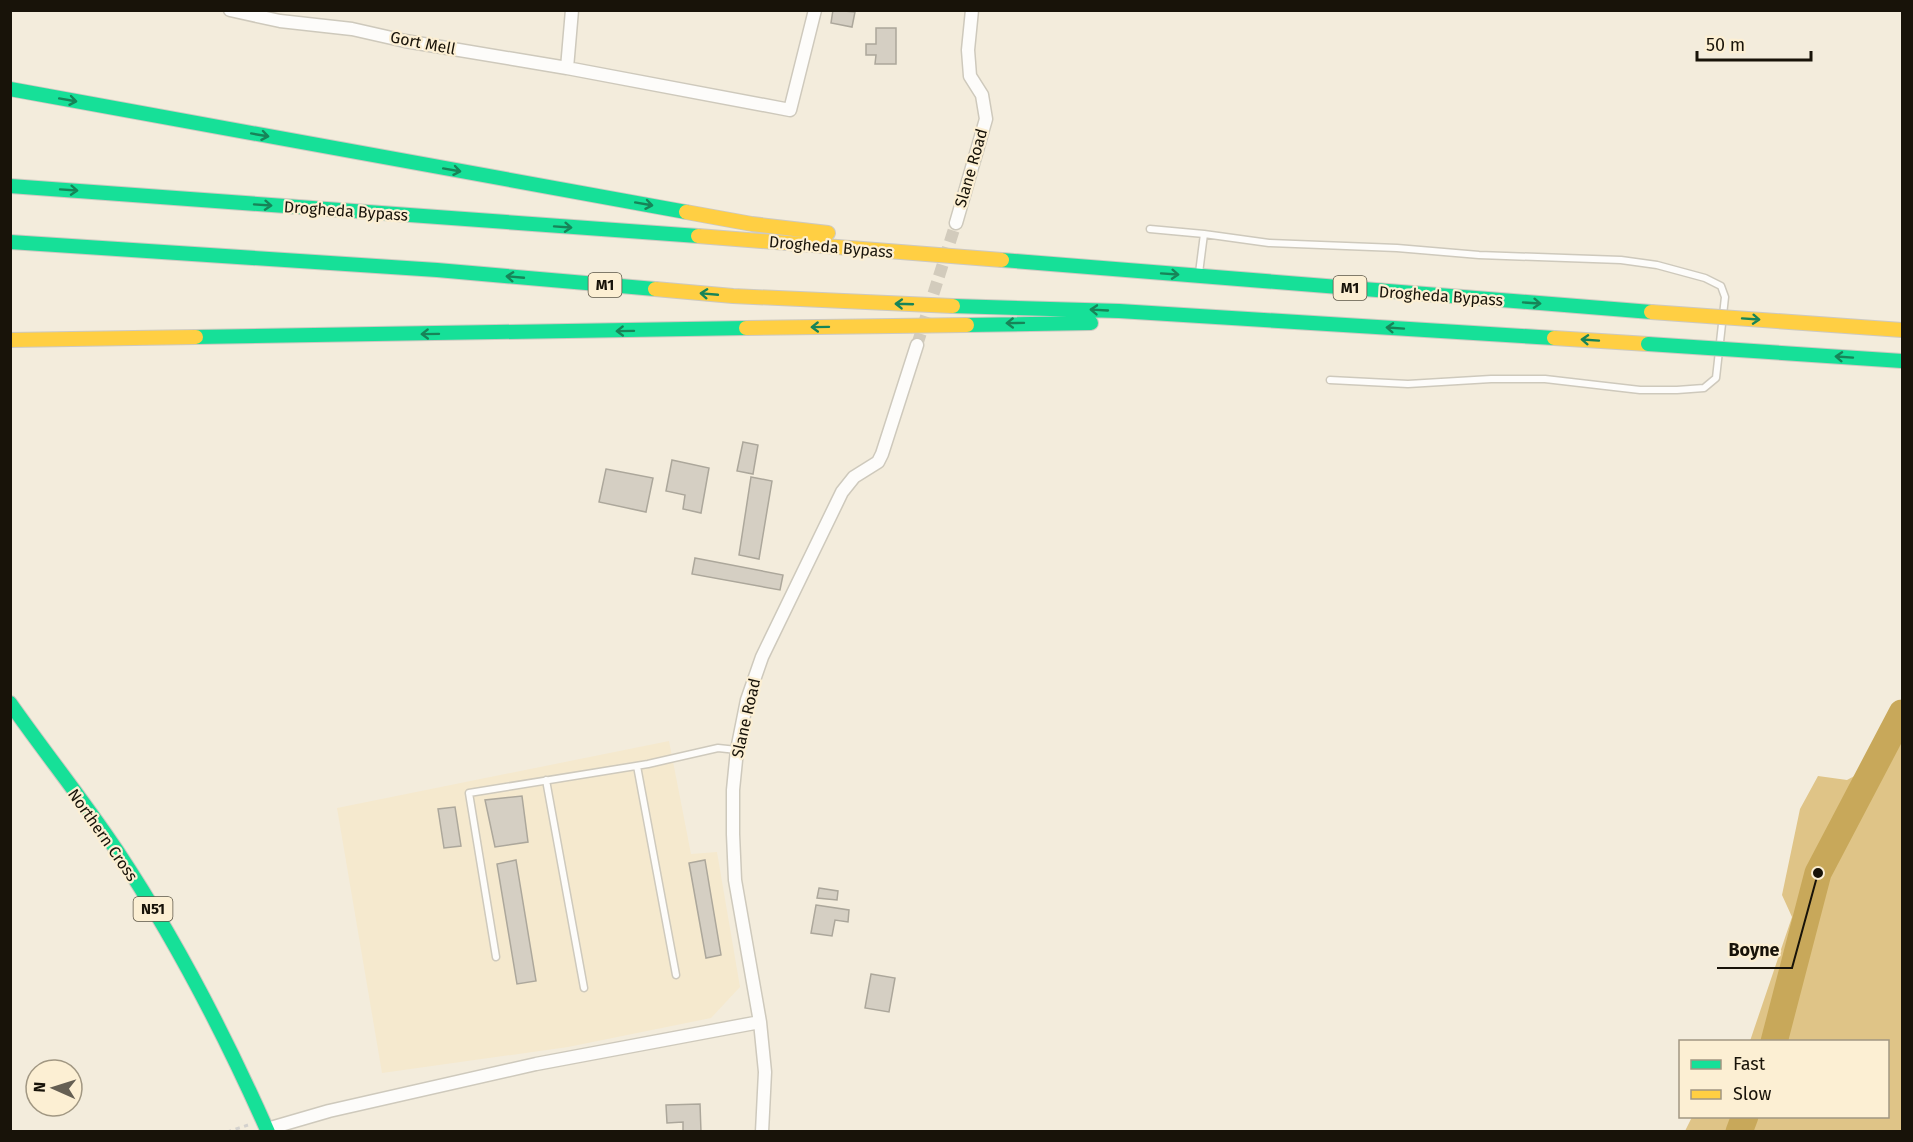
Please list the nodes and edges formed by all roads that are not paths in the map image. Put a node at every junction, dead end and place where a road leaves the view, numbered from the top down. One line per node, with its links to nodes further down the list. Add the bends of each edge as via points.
1 (230, 10): 5 (street, Gort Mell)
2 (572, 10): 6 (street)
3 (815, 10): 6 (street, Gort Mell, via 790,110)
4 (972, 10): 9 (street, Slane Road, via 970,76 982,95 986,119)
5 (280, 16): 6 (street, Gort Mell)
6 (567, 68)
7 (10, 89): 13 (main road, one-way to 13, via 752,224 940,245)
8 (10, 186): 13 (main road, Drogheda Bypass / M1, one-way to 13)
9 (956, 223)
10 (1150, 229): 11 (lane)
11 (1204, 234): 14 (lane); 20 (lane, via 1269,243 1621,260 1705,278 1721,286 1725,297 1716,378 1704,388 1640,390 1545,379 1408,384)
12 (10, 242): 15 (main road, Drogheda Bypass / M1, one-way to 12, via 734,296 437,270)
13 (1049, 265): 14 (main road, Drogheda Bypass / M1, one-way to 14)
14 (1198, 277): 16 (main road, Drogheda Bypass / M1, one-way to 16, bridge)
15 (1199, 316): 17 (main road, one-way to 17, via 1093,323); 19 (main road, Drogheda Bypass / M1, one-way to 15, bridge)
16 (1902, 330)
17 (10, 340)
18 (917, 345): 22 (street, Slane Road, via 882,454 842,492 762,657 747,700)
19 (1902, 361)
20 (1330, 380)
21 (10, 703): 29 (main road, Northern Cross / N51, via 115,849 171,938 215,1018)
22 (737, 750): 23 (lane, via 718,748); 28 (street, Slane Road, via 733,790 735,880)
23 (637, 766): 24 (lane); 26 (lane)
24 (546, 780): 25 (lane, via 469,793); 27 (lane)
25 (496, 957)
26 (676, 975)
27 (584, 988)
28 (760, 1022): 29 (street, via 536,1064); 30 (street, Slane Road, via 765,1072)
29 (266, 1126)
30 (762, 1131)

